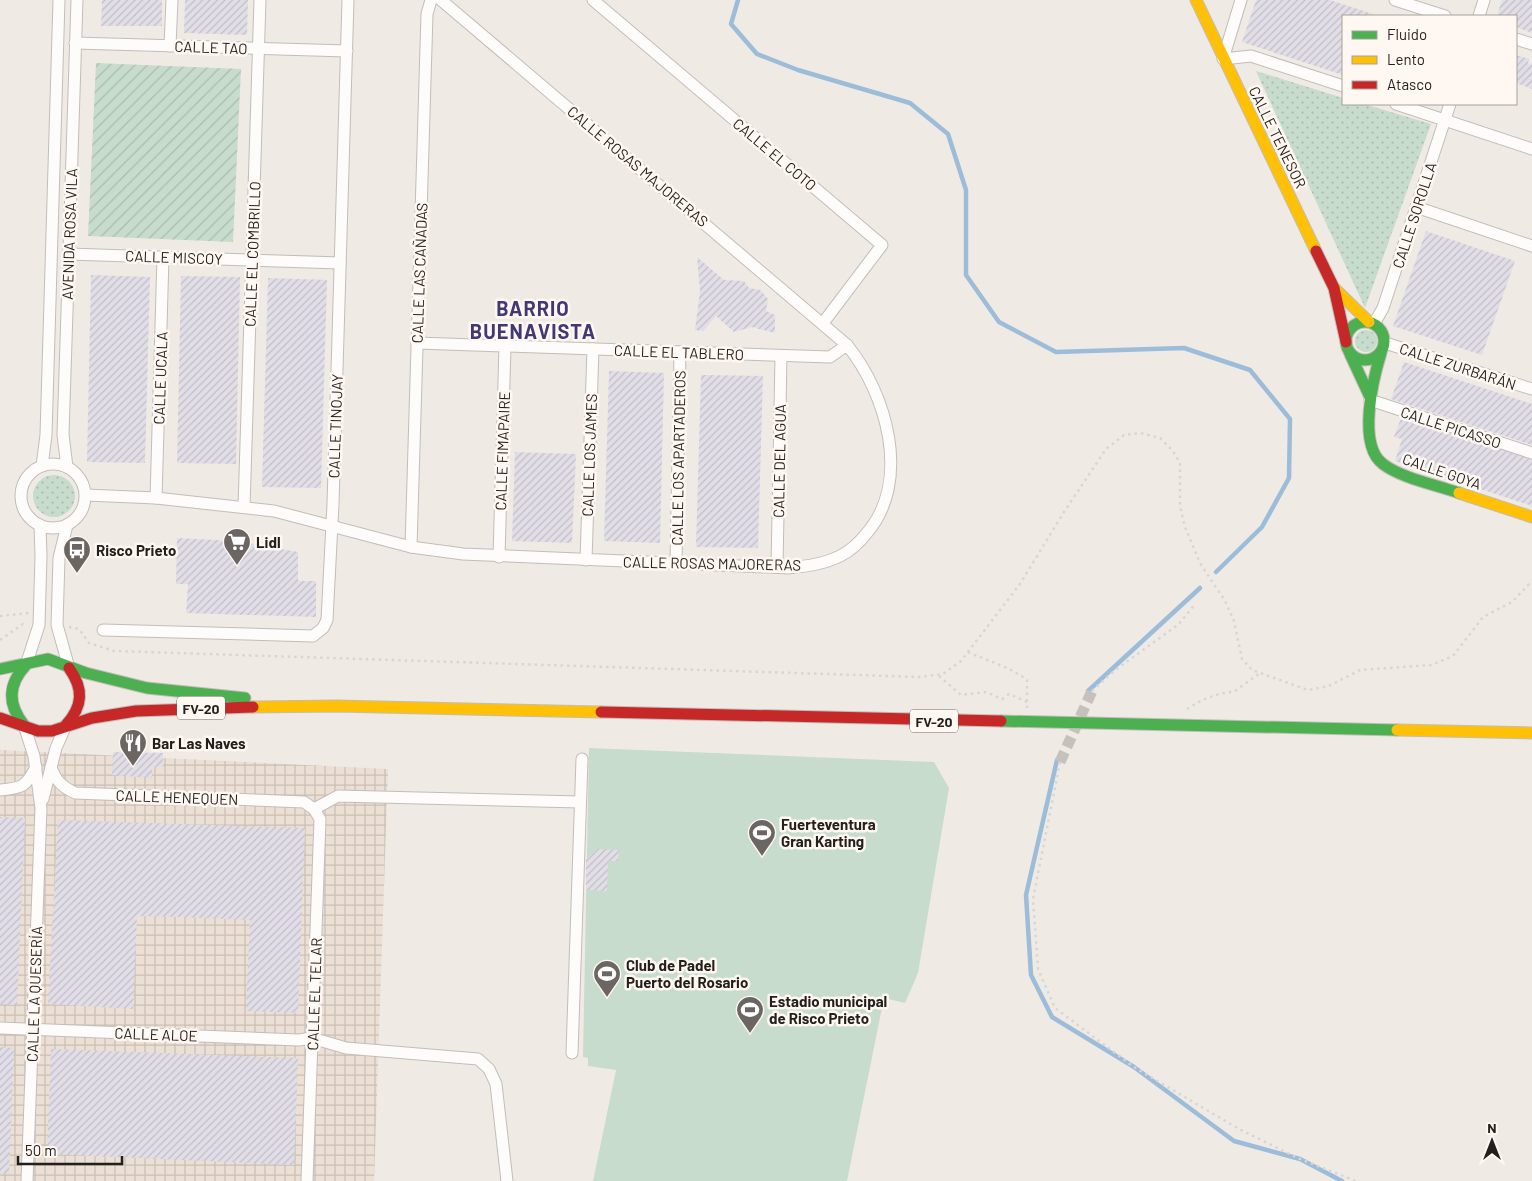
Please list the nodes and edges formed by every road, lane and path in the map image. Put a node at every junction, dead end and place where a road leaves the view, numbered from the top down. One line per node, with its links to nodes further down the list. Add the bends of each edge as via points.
1 (59, 0): 48 (street, AVENIDA ROSA VILA, via 46,435)
2 (77, 0): 16 (street, AVENIDA ROSA VILA)
3 (172, 0): 18 (street)
4 (260, 0): 19 (street, CALLE EL COMBRILLO)
5 (348, 0): 20 (street, CALLE TINOJAY)
6 (431, 0): 37 (street, CALLE LAS CAÑADAS, via 427,14)
7 (440, 0): 34 (street, CALLE ROSAS MAJORERAS)
8 (593, 0): 34 (street, CALLE EL COTO, via 882,244)
9 (1196, 0): 21 (main road, CALLE TENESOR)
10 (1242, 0): 21 (street)
11 (1395, 0): 13 (street)
12 (1484, 0): 14 (street)
13 (1442, 15)
14 (1479, 15)
15 (1517, 39): 17 (street)
16 (75, 43): 18 (street, CALLE TAO); 29 (street, AVENIDA ROSA VILA)
17 (1532, 44)
18 (170, 46): 19 (street, CALLE TAO)
19 (258, 48): 20 (street, CALLE TAO); 31 (street, CALLE EL COMBRILLO)
20 (347, 51): 32 (street, CALLE TINOJAY)
21 (1223, 58): 22 (street, via 1251,56); 33 (main road, CALLE TENESOR)
22 (1342, 86)
23 (1399, 105): 25 (street)
24 (1450, 105): 25 (street, CALLE SOROLLA)
25 (1444, 120): 26 (street); 27 (street, CALLE SOROLLA)
26 (1532, 149)
27 (1416, 207): 28 (street); 35 (street, CALLE SOROLLA, via 1383,308)
28 (1532, 246)
29 (69, 254): 30 (street, CALLE MISCOY); 49 (street, AVENIDA ROSA VILA, via 63,435)
30 (164, 257): 31 (street, CALLE MISCOY); 51 (street, CALLE UCALA)
31 (252, 260): 32 (street, CALLE MISCOY); 52 (street, CALLE EL COMBRILLO)
32 (340, 263): 55 (street, CALLE TINOJAY)
33 (1334, 288): 35 (main road, CALLE TENESOR); 36 (main road, CALLE TENESOR)
34 (823, 323): 38 (street, CALLE ROSAS MAJORERAS)
35 (1372, 323): 36 (main road, via 1354,326 1349,330); 40 (main road, via 1382,332)
36 (1346, 342): 43 (main road)
37 (417, 343): 39 (street, CALLE EL TABLERO); 57 (street, CALLE LAS CAÑADAS)
38 (847, 345): 44 (street, CALLE EL TABLERO, via 830,358); 61 (street, CALLE ROSAS MAJORERAS, via 859,360 885,419 890,444 886,502 876,523 841,556 817,565)
39 (505, 346): 41 (street, CALLE EL TABLERO); 58 (street, CALLE FIMAPAIRE)
40 (1383, 348): 43 (main road, via 1367,361); 45 (street, CALLE ZURBARÁN); 46 (main road, CALLE GOYA)
41 (593, 349): 42 (street, CALLE EL TABLERO); 59 (street, CALLE LOS JAMES)
42 (680, 352): 44 (street, CALLE EL TABLERO); 60 (street, CALLE LOS APARTADEROS)
43 (1350, 354): 46 (main road, CALLE GOYA)
44 (781, 356): 61 (street, CALLE DEL AGUA)
45 (1532, 389)
46 (1370, 399): 47 (street, CALLE PICASSO); 53 (main road, CALLE GOYA, via 1371,442 1379,462 1394,471)
47 (1532, 453)
48 (42, 466): 49 (street); 54 (street, via 26,479 22,500 25,510)
49 (66, 467): 50 (street, via 81,480)
50 (86, 495): 51 (street, CALLE ROSAS MAJORERAS); 56 (street, via 80,514)
51 (156, 498): 52 (street, CALLE ROSAS MAJORERAS)
52 (244, 507): 55 (street, CALLE ROSAS MAJORERAS)
53 (1532, 517)
54 (40, 524): 56 (street); 64 (street)
55 (330, 524): 57 (street, CALLE ROSAS MAJORERAS); 68 (street, CALLE TINOJAY, via 327,620 313,636)
56 (66, 525): 72 (street, via 59,558 57,625)
57 (411, 546): 58 (street, CALLE ROSAS MAJORERAS)
58 (499, 557): 59 (street, CALLE ROSAS MAJORERAS)
59 (586, 560): 60 (street, CALLE ROSAS MAJORERAS)
60 (676, 564): 61 (street, CALLE ROSAS MAJORERAS)
61 (777, 567)
62 (1532, 580): 74 (path, via 1512,602 1483,617 1453,656 1431,665 1360,670 1329,686 1308,690)
63 (1195, 604): 76 (path, via 1179,624)
64 (40, 611): 65 (path); 71 (street, via 39,625)
65 (0, 616)
66 (23, 624): 69 (path)
67 (80, 630): 75 (path, via 89,643 114,651 920,677)
68 (103, 630)
69 (0, 640)
70 (968, 652): 74 (path, via 1020,584 1106,449 1124,435 1140,433 1160,438 1173,450 1180,463 1180,506 1185,527 1200,563 1225,601 1234,622 1242,660); 75 (path, via 961,661); 77 (path, via 1008,668 1027,680)
71 (26, 665): 72 (main road, FV-20, via 36,660 48,660); 73 (main road, FV-20); 82 (main road, via 14,678 9,694 11,706)
72 (69, 668): 78 (main road, FV-20, via 147,688); 83 (main road, via 78,678 82,691 81,704)
73 (0, 670)
74 (1260, 673): 80 (path, via 1235,691 1202,700)
75 (938, 675): 77 (path, via 960,694 986,692 1002,699 1009,694)
76 (1092, 691)
77 (1027, 702): 79 (path)
78 (337, 706): 83 (main road, FV-20, via 136,711); 84 (main road, FV-20)
79 (1029, 712)
80 (1182, 712)
81 (0, 718): 82 (main road, FV-20)
82 (24, 725): 83 (main road, FV-20, via 38,731); 87 (street, CALLE LA QUESERÍA)
83 (66, 726): 88 (street, CALLE LA QUESERÍA)
84 (1532, 733)
85 (582, 759): 90 (street)
86 (1060, 762): 100 (path, via 1033,899 1038,969 1055,1008 1134,1067 1239,1129 1300,1159)
87 (36, 767): 89 (street, via 29,782 18,789); 91 (street, CALLE LA QUESERÍA)
88 (51, 767): 91 (street, CALLE LA QUESERÍA); 92 (street, CALLE HENEQUEN, via 62,787 75,793 304,802)
89 (0, 790)
90 (580, 802): 92 (street, via 338,796); 96 (street)
91 (41, 808): 94 (street, CALLE LA QUESERÍA)
92 (314, 809): 95 (street, CALLE EL TELAR, via 320,819)
93 (0, 1028): 94 (street, CALLE ALOE)
94 (33, 1030): 95 (street, CALLE ALOE); 97 (street, CALLE LA QUESERÍA)
95 (312, 1038): 98 (street, CALLE EL TELAR); 99 (street, CALLE ALOE, via 346,1048 470,1056 485,1063 496,1084)
96 (572, 1053)
97 (27, 1181)
98 (307, 1181)
99 (507, 1181)
100 (1356, 1181)

